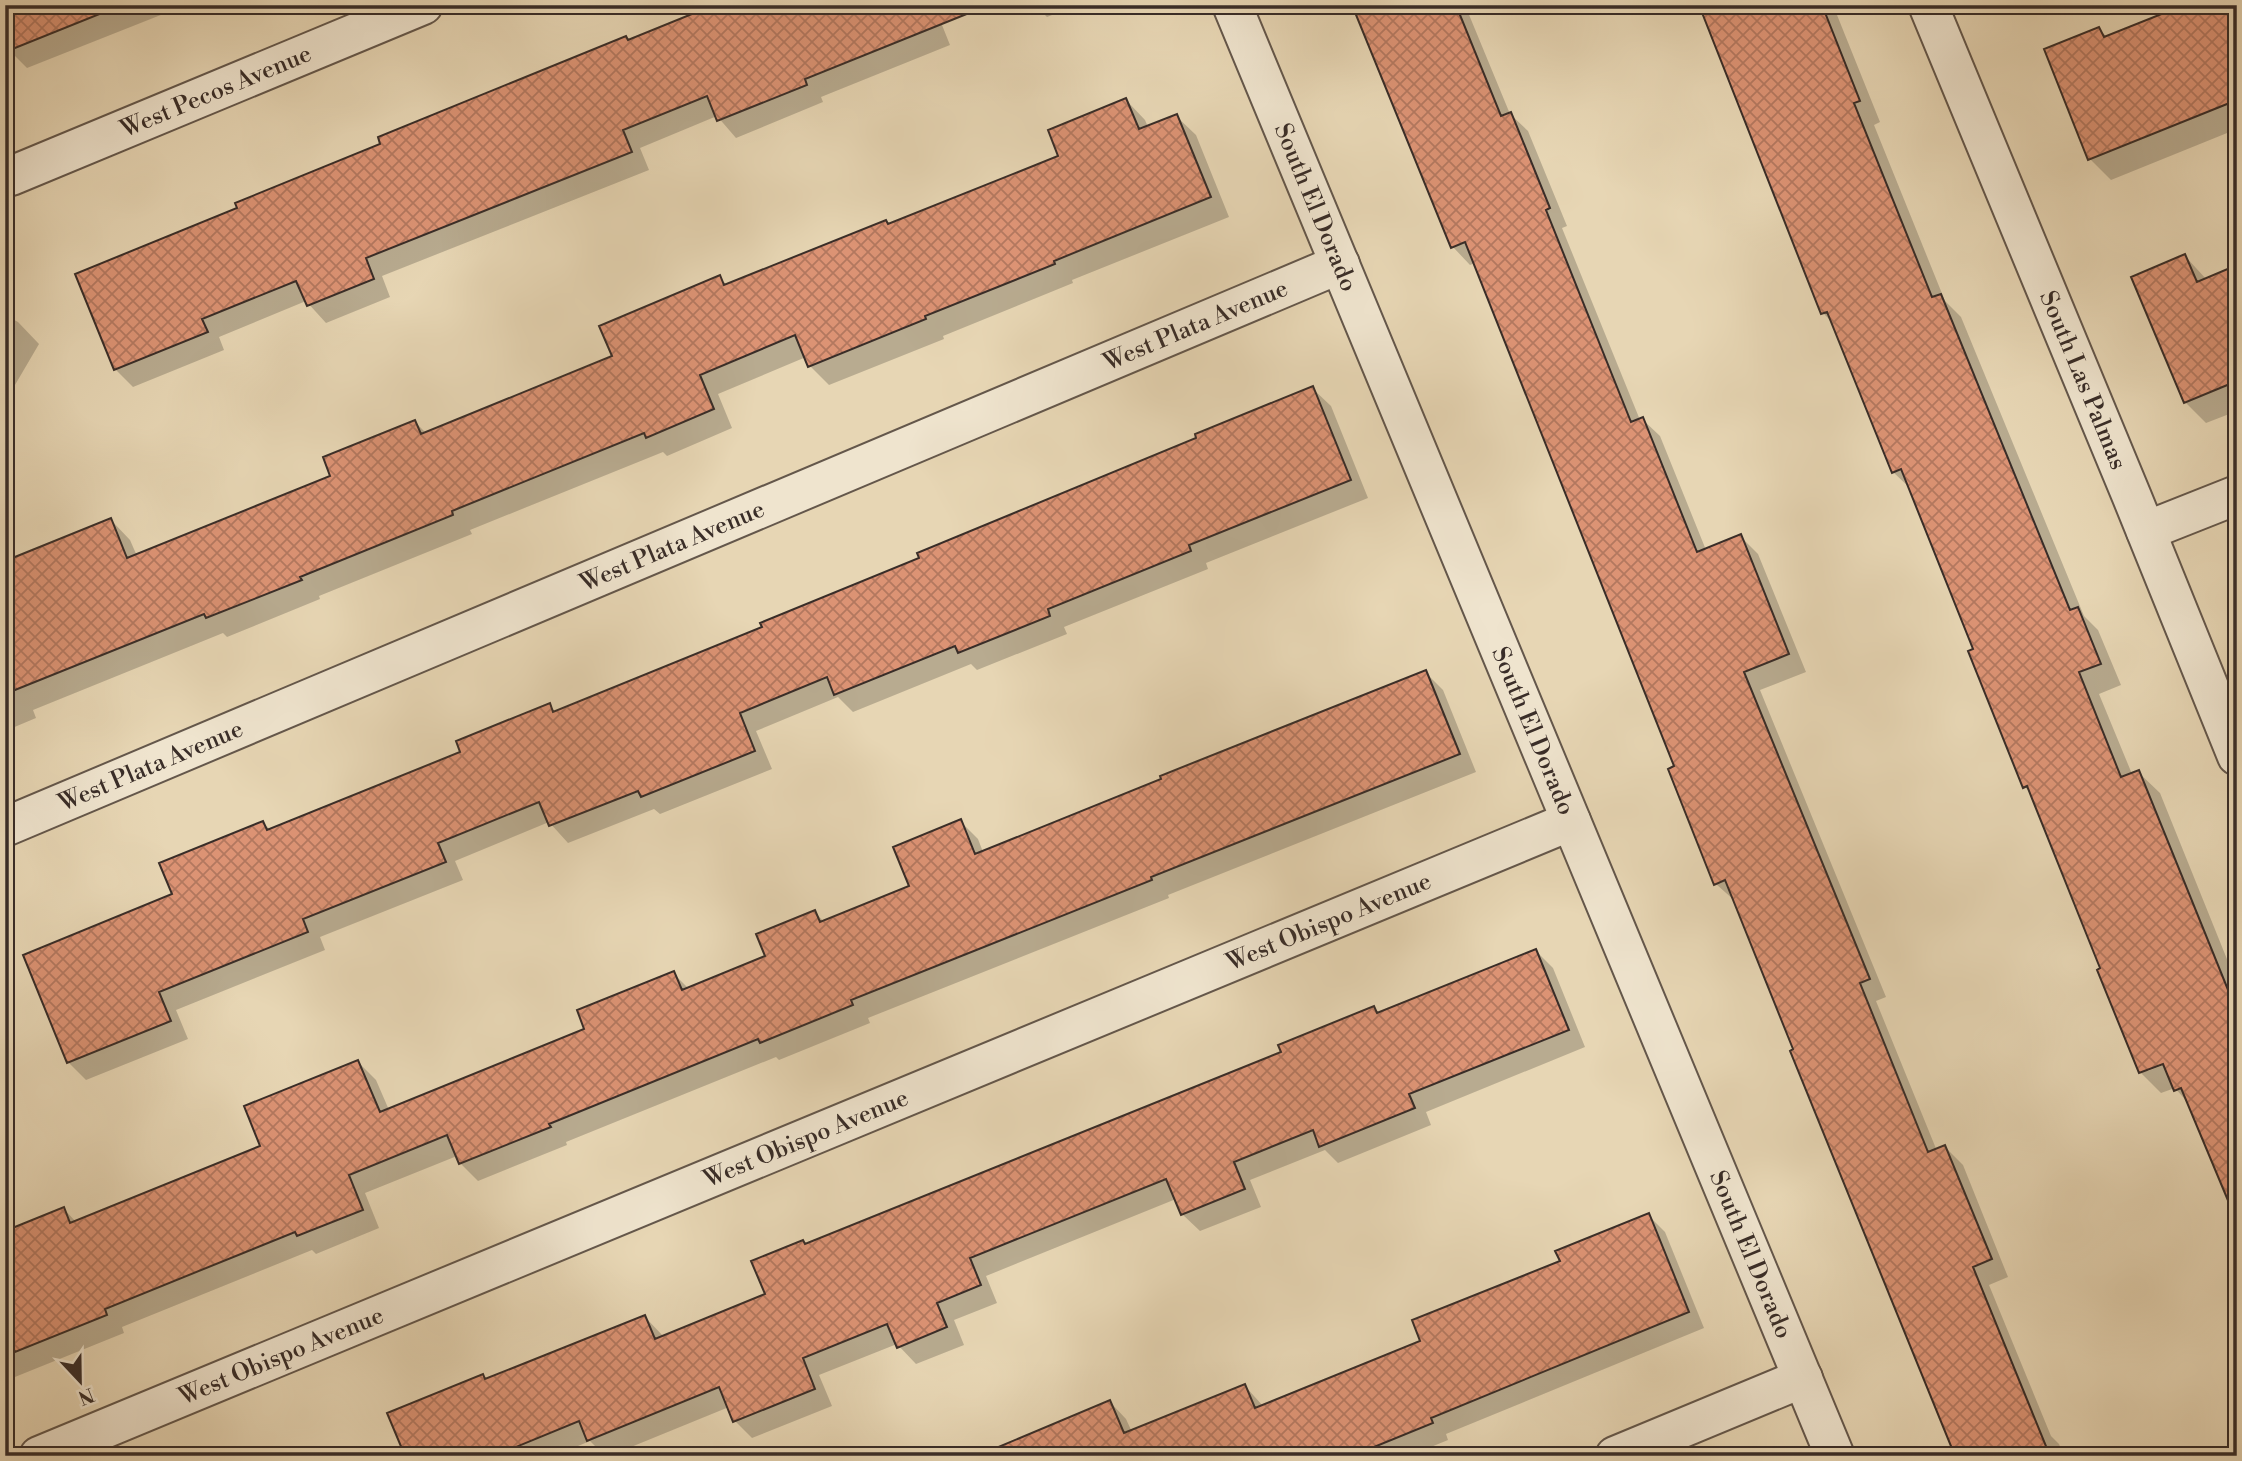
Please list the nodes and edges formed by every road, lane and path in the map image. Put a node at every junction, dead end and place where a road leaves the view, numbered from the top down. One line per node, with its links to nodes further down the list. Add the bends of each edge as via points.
1 (423, 5): 4 (street, West Pecos Avenue)
2 (1232, 5): 5 (street, South El Dorado)
3 (1928, 5): 7 (street, South Las Palmas)
4 (8, 174)
5 (1340, 264): 9 (street, South El Dorado); 10 (street, West Plata Avenue)
6 (2237, 495): 7 (street)
7 (2146, 531): 8 (street, South Las Palmas)
8 (2237, 756)
9 (1571, 821): 11 (street, South El Dorado); 12 (street, West Obispo Avenue)
10 (5, 827)
11 (1803, 1378): 13 (street); 14 (street, South El Dorado)
12 (39, 1456)
13 (1615, 1456)
14 (1835, 1456)

